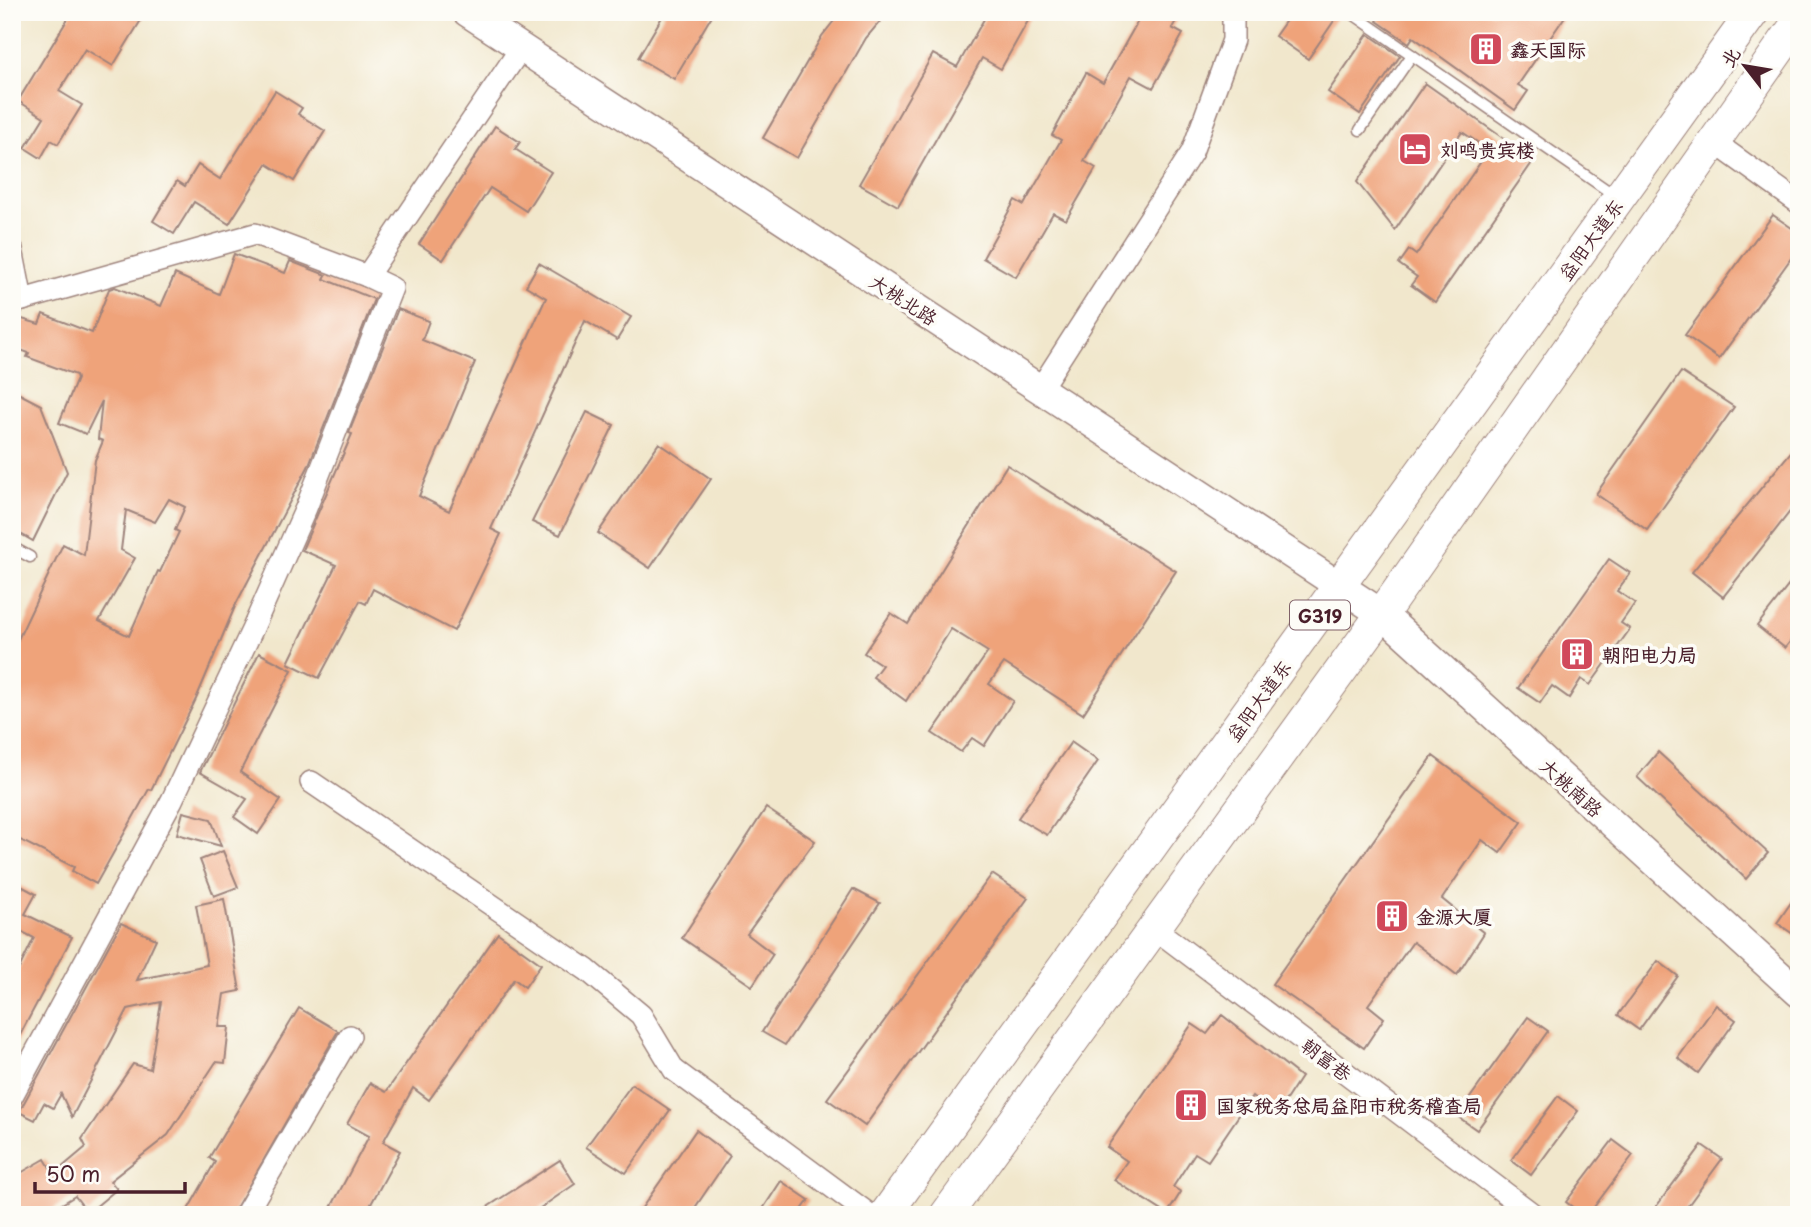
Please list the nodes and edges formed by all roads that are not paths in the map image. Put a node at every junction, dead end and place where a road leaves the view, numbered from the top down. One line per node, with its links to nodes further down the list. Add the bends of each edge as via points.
1 (467, 12): 6 (street, 大桃北路)
2 (1233, 12): 15 (street, via 1233,40 1192,152)
3 (1350, 12): 7 (lane)
4 (1753, 12): 10 (main road, 益阳大道东 / G319)
5 (1799, 21): 9 (main road, G319)
6 (521, 48): 13 (street); 15 (street, 大桃北路)
7 (1412, 55): 8 (lane); 10 (lane)
8 (1360, 130)
9 (1714, 142): 11 (street); 19 (main road, G319)
10 (1619, 199): 18 (main road, 益阳大道东 / G319)
11 (1799, 203)
12 (12, 249): 14 (street)
13 (367, 276): 14 (street, via 255,234); 24 (street, via 392,288 306,508 172,800)
14 (17, 301)
15 (1040, 389): 18 (street, 大桃北路)
16 (12, 547): 17 (lane)
17 (30, 556)
18 (1341, 586): 19 (street, 大桃南路); 27 (main road, 益阳大道东 / G319)
19 (1382, 614): 21 (main road, G319); 22 (street, 大桃南路)
20 (311, 782): 26 (street, via 587,970 641,1015 674,1070)
21 (1154, 929): 28 (main road, G319); 29 (street, 朝富巷)
22 (1799, 993)
23 (350, 1036): 25 (street)
24 (12, 1096)
25 (245, 1215)
26 (870, 1215)
27 (884, 1215)
28 (946, 1215)
29 (1534, 1215)

